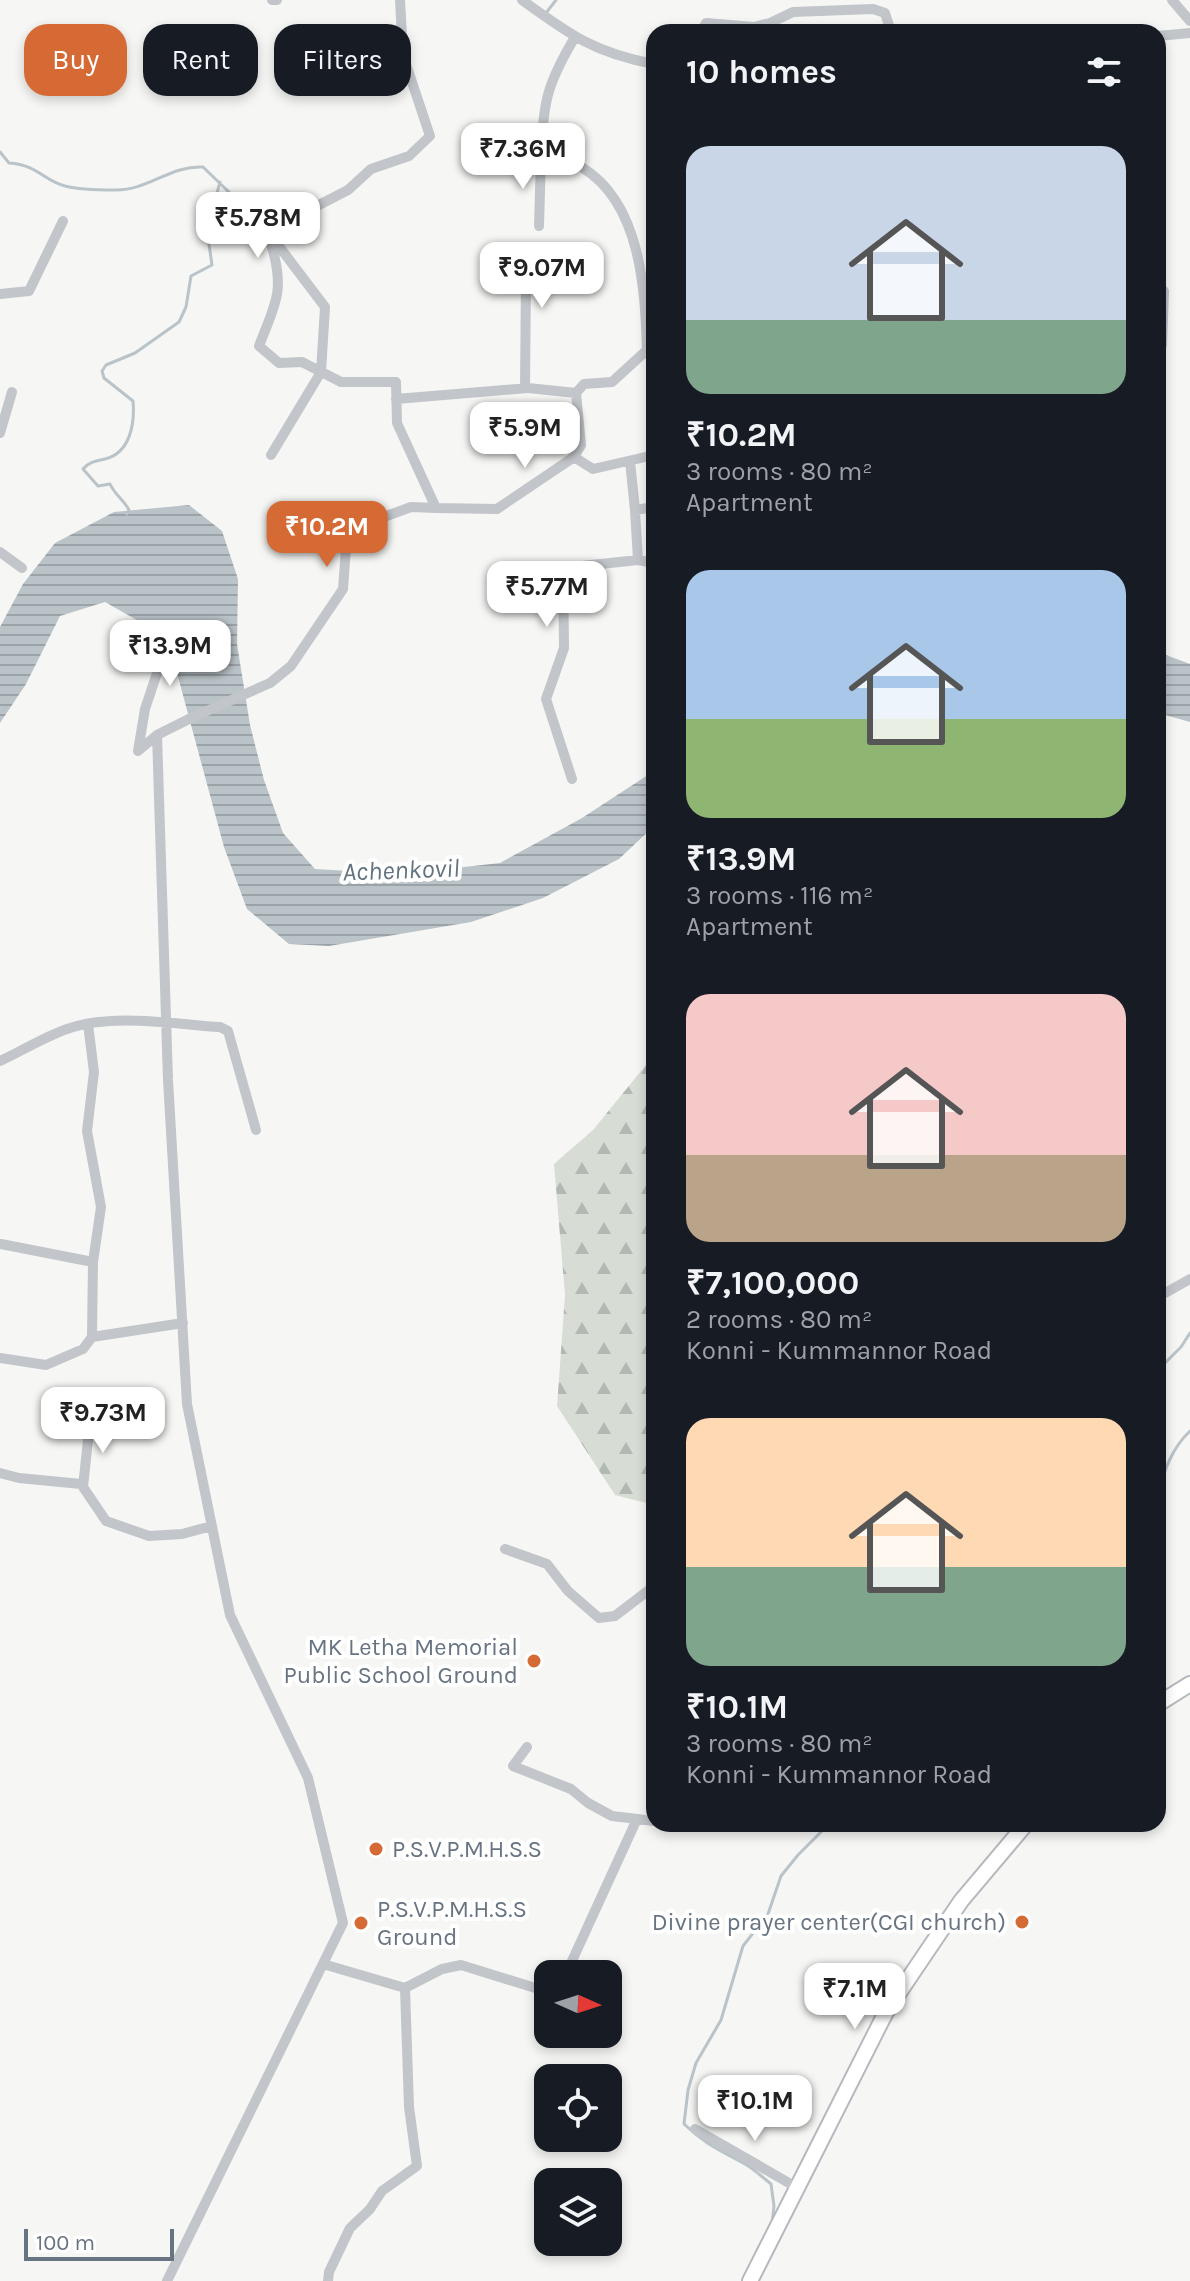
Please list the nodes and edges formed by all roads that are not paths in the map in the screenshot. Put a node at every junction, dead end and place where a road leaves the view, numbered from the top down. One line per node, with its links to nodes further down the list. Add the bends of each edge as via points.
1 (400, 0): 14 (street, via 403,55 430,136 409,156 371,169 348,190 286,222)
2 (522, 0): 9 (street)
3 (1172, 0): 4 (street)
4 (1190, 21)
5 (766, 24): 6 (street, via 793,12 873,9 885,13)
6 (888, 24)
7 (1190, 33): 8 (street)
8 (1166, 35)
9 (575, 37): 10 (street); 11 (street, via 552,75 542,113)
10 (646, 62)
11 (541, 156): 13 (street); 16 (street, via 582,167 611,194)
12 (63, 221): 17 (street, via 29,291)
13 (539, 226)
14 (275, 241): 19 (street, via 325,307); 19 (street, via 278,298 259,346 279,363 302,362)
15 (509, 270): 20 (street, via 526,276)
16 (646, 280)
17 (0, 294)
18 (646, 356): 22 (street, via 612,382 584,384)
19 (321, 372): 23 (street, via 341,382 396,382); 25 (street)
20 (525, 388): 22 (street); 23 (street)
21 (12, 392): 24 (street)
22 (576, 393): 26 (street, via 581,445)
23 (396, 399): 29 (street, via 397,423)
24 (0, 433)
25 (271, 455)
26 (574, 457): 28 (street, via 593,469); 29 (street, via 497,509)
27 (646, 457): 28 (street)
28 (630, 461): 31 (street)
29 (436, 508): 37 (street, via 411,507 351,529 343,589 291,666 270,683)
30 (646, 508): 31 (street)
31 (635, 510): 33 (street)
32 (0, 552): 35 (street)
33 (638, 560): 34 (street); 38 (street, via 563,568 564,648 546,699)
34 (646, 562)
35 (22, 568)
36 (164, 652): 37 (street, via 138,751)
37 (157, 735): 39 (street)
38 (572, 779)
39 (166, 1023): 40 (street); 42 (street, via 228,1031); 47 (street)
40 (88, 1024): 41 (street); 44 (street, via 94,1072 87,1131 101,1207)
41 (0, 1061)
42 (256, 1130)
43 (1, 1244): 44 (street)
44 (93, 1262): 48 (street)
45 (1190, 1279): 46 (street)
46 (1166, 1292)
47 (183, 1323): 48 (street); 53 (street, via 187,1404)
48 (92, 1337): 49 (street, via 83,1349 46,1365)
49 (0, 1358)
50 (90, 1421): 52 (street)
51 (0, 1473): 52 (street)
52 (83, 1487): 53 (street, via 106,1521 149,1536)
53 (212, 1526): 63 (street, via 230,1615 308,1778 343,1923)
54 (505, 1549): 55 (street, via 547,1564 599,1618 615,1616)
55 (646, 1592)
56 (1190, 1684): 57 (main road)
57 (1166, 1699)
58 (527, 1747): 59 (street, via 513,1766 571,1789 612,1816)
59 (637, 1819): 60 (street); 62 (street)
60 (646, 1820)
61 (1019, 1832): 67 (main road, via 961,1901 886,2012)
62 (572, 1960)
63 (323, 1964): 64 (street); 68 (street)
64 (405, 1988): 65 (street, via 461,1965); 69 (street, via 409,2107 417,2166 382,2191 350,2228)
65 (534, 1988)
66 (695, 2129): 67 (street)
67 (796, 2187): 70 (main road)
68 (167, 2281)
69 (328, 2281)
70 (750, 2281)

